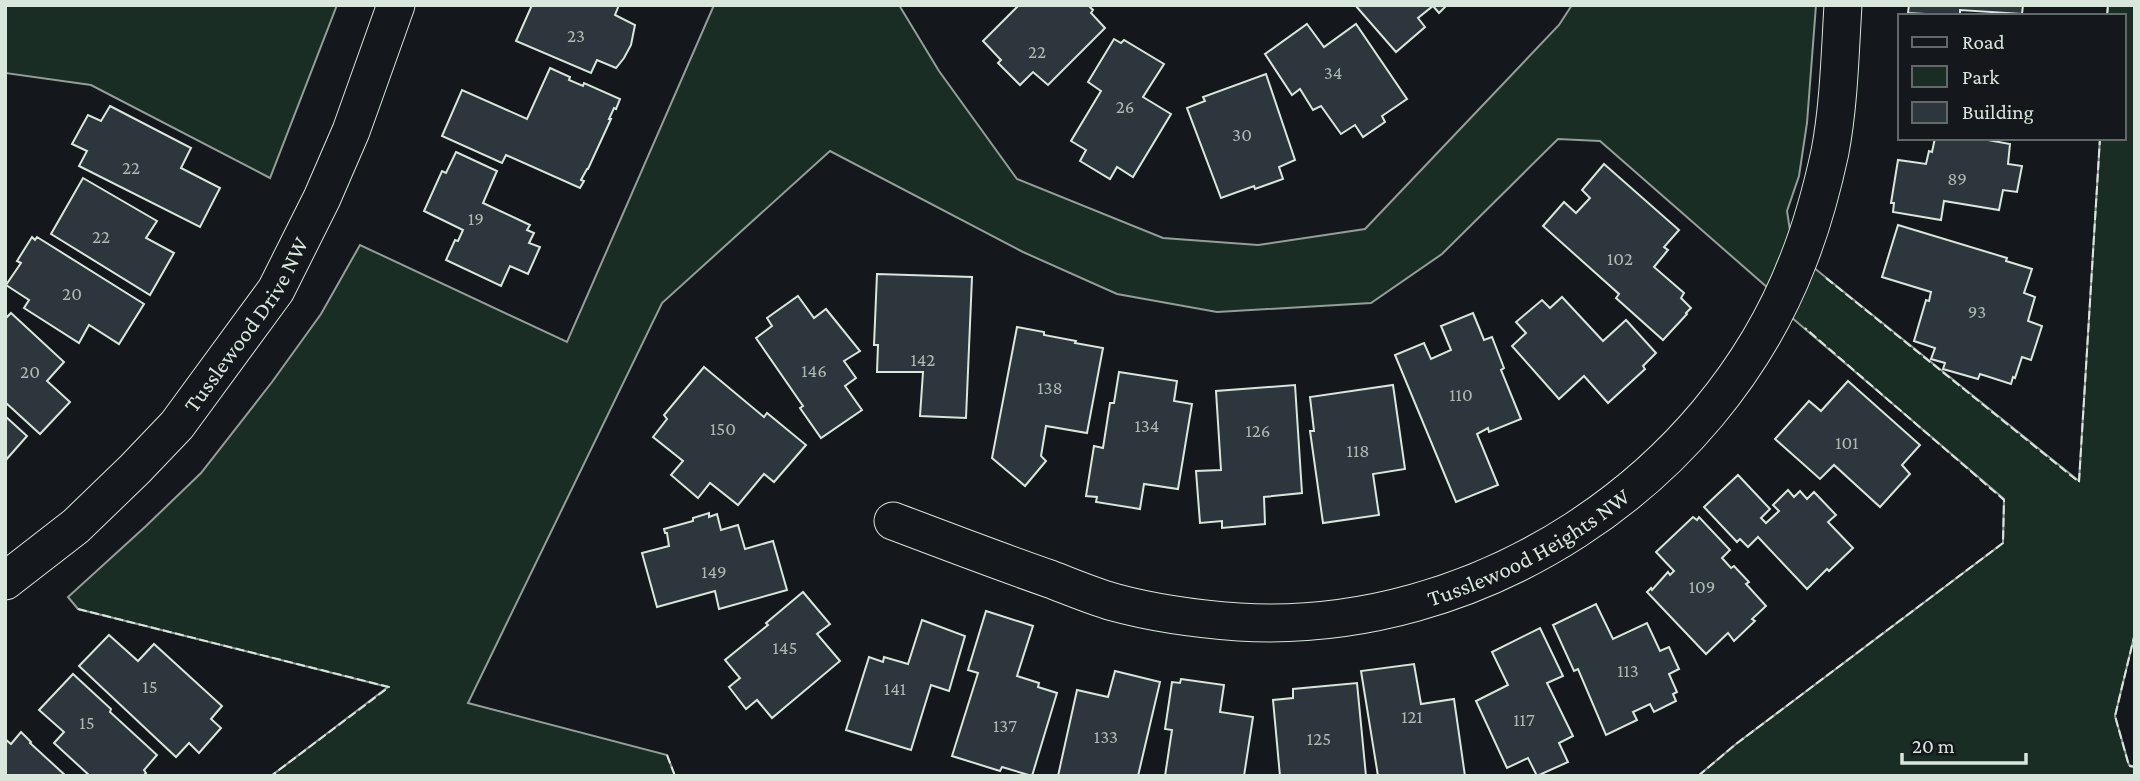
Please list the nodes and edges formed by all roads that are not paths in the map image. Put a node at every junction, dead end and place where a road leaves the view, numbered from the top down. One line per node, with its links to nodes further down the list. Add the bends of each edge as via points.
1 (396, 5): 4 (street, Tusslewood Drive NW, via 351,131 276,290 177,425 76,526)
2 (1843, 5): 3 (street, Tusslewood Heights NW, via 1833,125 1821,189 1799,260 1766,328 1737,376 1667,458 1583,527 1517,564 1471,585 1382,610 1332,619 1238,622 1113,602)
3 (893, 522)
4 (5, 581)

